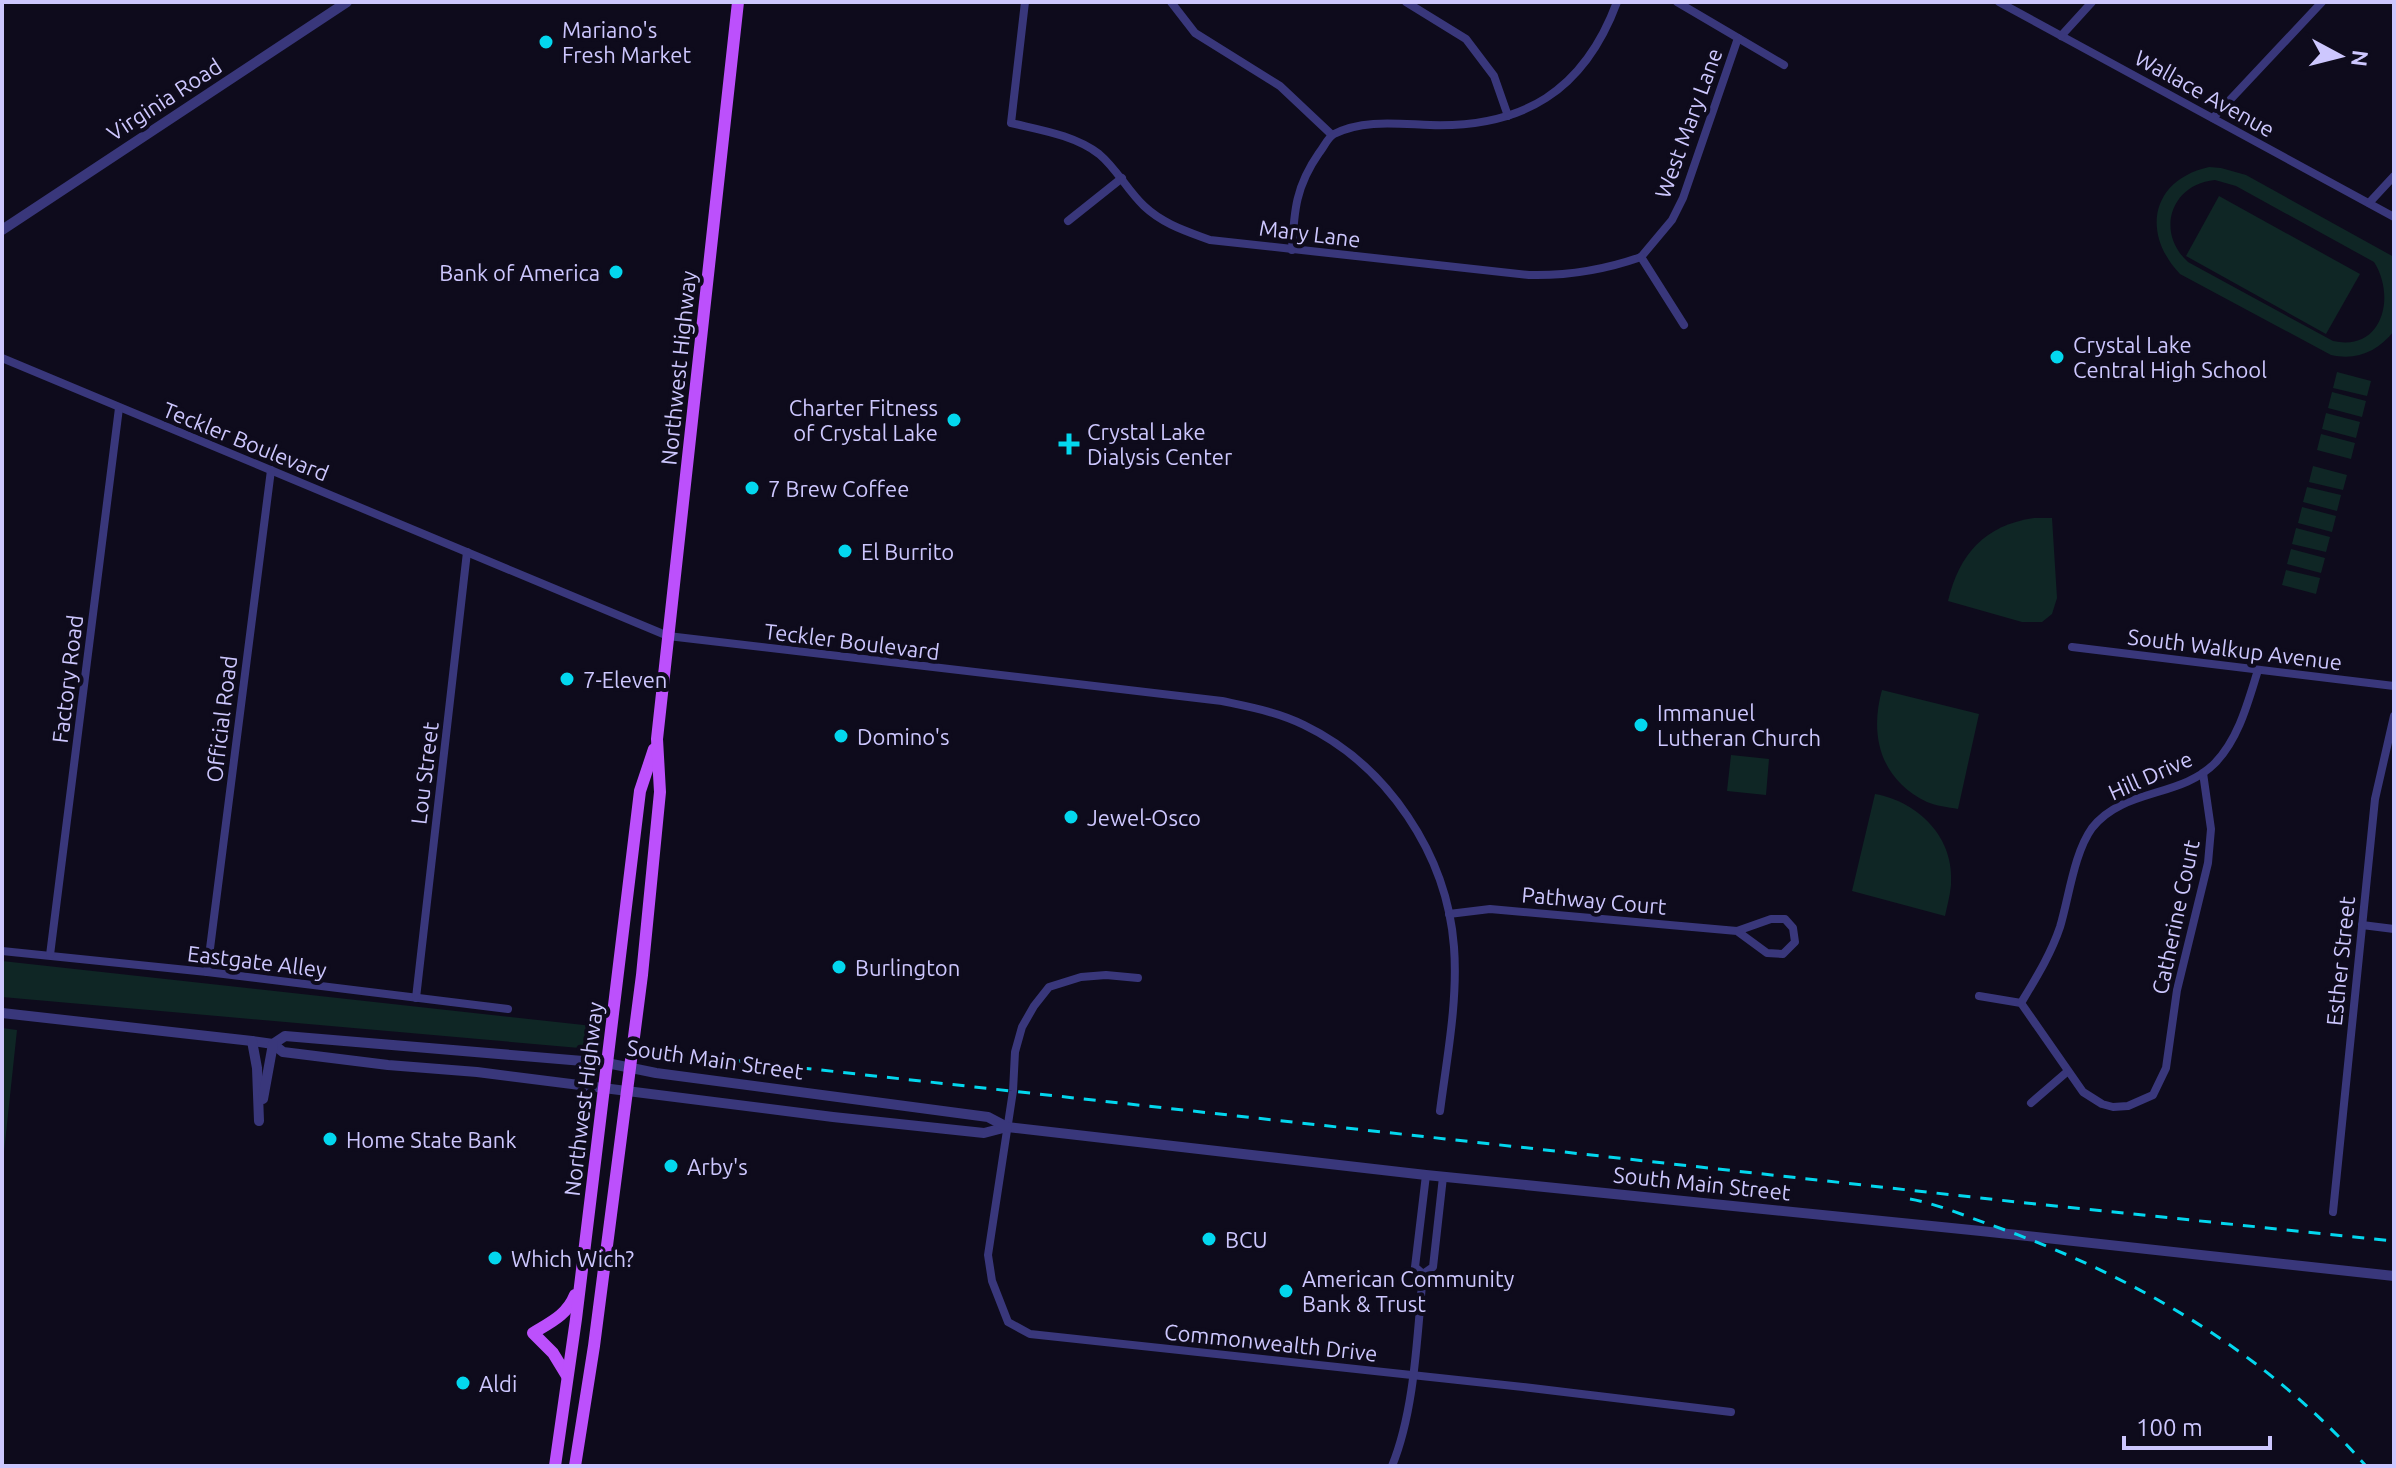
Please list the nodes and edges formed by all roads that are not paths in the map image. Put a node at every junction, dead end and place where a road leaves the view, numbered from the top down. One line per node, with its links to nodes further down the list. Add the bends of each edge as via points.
1 (347, 2): 22 (street, Virginia Road)
2 (738, 2): 30 (main road, Northwest Highway)
3 (1025, 2): 18 (street, Mary Lane, via 1011,123 1079,141)
4 (1171, 2): 16 (street, via 1195,33 1280,86)
5 (1406, 2): 14 (street, via 1466,39 1494,76)
6 (1617, 2): 14 (street, via 1593,52 1569,80 1549,97)
7 (1677, 2): 12 (street)
8 (1999, 2): 11 (street, Wallace Avenue)
9 (2092, 2): 11 (street)
10 (2322, 2): 15 (street)
11 (2061, 36): 15 (street, Wallace Avenue)
12 (1738, 38): 13 (street); 24 (street, West Mary Lane, via 1683,198)
13 (1784, 65)
14 (1508, 116): 16 (street, via 1458,126 1375,122)
15 (2213, 118): 19 (street, Wallace Avenue)
16 (1332, 135): 23 (street, via 1306,171)
17 (2394, 176): 19 (street)
18 (1122, 178): 21 (street); 23 (street, Mary Lane, via 1143,205 1168,224 1210,240)
19 (2369, 203): 20 (street, Wallace Avenue)
20 (2394, 217)
21 (1068, 221)
22 (2, 230)
23 (1292, 250): 24 (street, Mary Lane, via 1562,276)
24 (1641, 257): 25 (street)
25 (1684, 325)
26 (2, 358): 27 (street, Teckler Boulevard)
27 (119, 408): 28 (street, Teckler Boulevard); 42 (street, Factory Road)
28 (271, 470): 29 (street, Teckler Boulevard); 43 (street, Official Road)
29 (467, 552): 30 (street, Teckler Boulevard); 46 (street, Lou Street)
30 (668, 636): 35 (main road, Northwest Highway); 37 (street, Teckler Boulevard, via 1164,693 1266,710 1303,724 1370,770 1417,829)
31 (2072, 647): 32 (street, South Walkup Avenue)
32 (2258, 670): 33 (street, South Walkup Avenue); 36 (street, Hill Drive, via 2236,734)
33 (2394, 686)
34 (2394, 716): 38 (street, Esther Street, via 2375,799)
35 (657, 739): 52 (main road, Northwest Highway, via 640,791); 53 (main road, Northwest Highway, via 660,792)
36 (2203, 773): 47 (street, Hill Drive, via 2112,808 2091,830 2060,927); 54 (street, Catherine Court, via 2211,829 2208,863 2177,990 2166,1068 2153,1095 2113,1107 2083,1092)
37 (1449, 914): 40 (street, Pathway Court, via 1490,909); 58 (street, Teckler Boulevard, via 1452,1009)
38 (2362, 925): 39 (street); 62 (street, Esther Street)
39 (2394, 929)
40 (1737, 931): 40 (street, Pathway Court, via 1767,953 1783,954 1795,942 1785,919)
41 (2, 951): 42 (street, Eastgate Alley)
42 (50, 955): 43 (street, Eastgate Alley)
43 (207, 972): 46 (street, Eastgate Alley)
44 (1138, 978): 59 (street, via 1081,977 1049,987 1022,1027)
45 (1979, 996): 47 (street)
46 (416, 998): 48 (street, Eastgate Alley)
47 (2021, 1003): 54 (street)
48 (508, 1009)
49 (2, 1013): 50 (street, South Main Street)
50 (252, 1041): 51 (street, South Main Street); 51 (street, via 259,1121)
51 (273, 1044): 52 (street, South Main Street, via 285,1036); 55 (street, South Main Street, via 298,1054)
52 (607, 1063): 53 (street, South Main Street); 55 (main road, Northwest Highway)
53 (630, 1067): 56 (main road, Northwest Highway); 59 (street, South Main Street, via 988,1117)
54 (2068, 1071): 57 (street)
55 (604, 1088): 56 (street, South Main Street); 65 (main road, Northwest Highway)
56 (627, 1091): 59 (street, South Main Street, via 984,1133); 70 (main road, Northwest Highway)
57 (2031, 1103)
58 (1440, 1111)
59 (1007, 1127): 60 (street, South Main Street); 67 (street, Commonwealth Drive, via 988,1268 1008,1322 1015,1327 1030,1334)
60 (1426, 1175): 61 (street, South Main Street); 63 (street, via 1415,1267)
61 (1443, 1177): 63 (street, via 1433,1267); 64 (street, South Main Street)
62 (2333, 1212)
63 (1423, 1274): 67 (street)
64 (2394, 1276)
65 (580, 1284): 66 (main road, Northwest Highway); 66 (main road, via 570,1307 533,1333)
66 (567, 1376): 69 (main road, Northwest Highway)
67 (1413, 1376): 68 (street, Commonwealth Drive); 71 (street)
68 (1731, 1412)
69 (555, 1466)
70 (575, 1466)
71 (1392, 1466)

